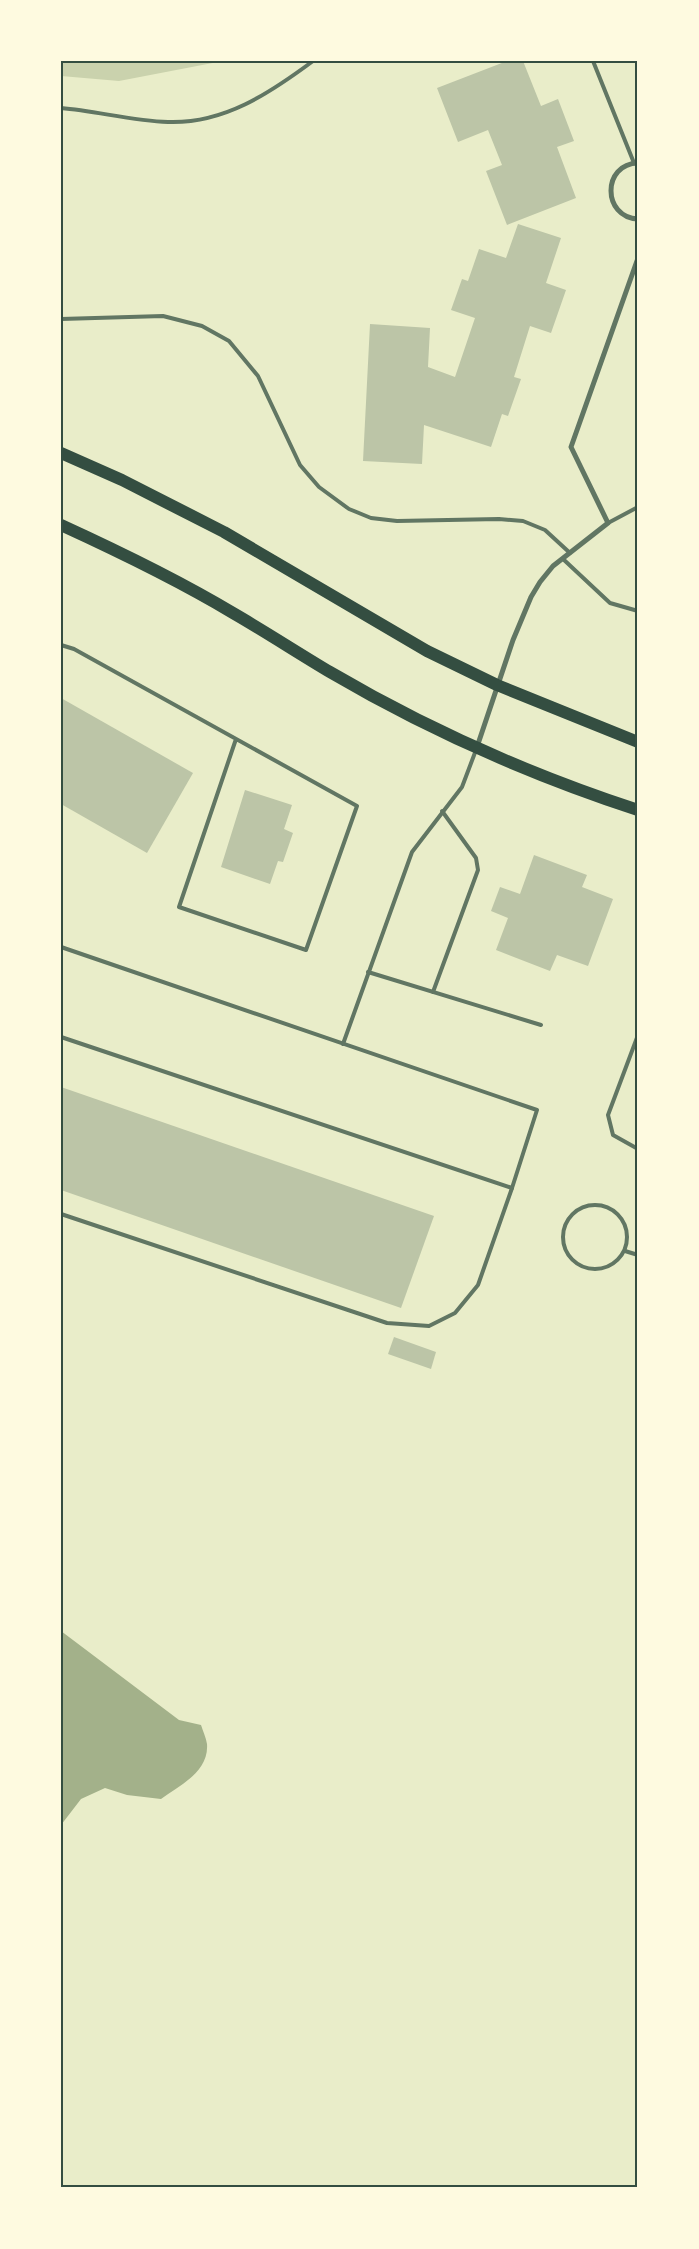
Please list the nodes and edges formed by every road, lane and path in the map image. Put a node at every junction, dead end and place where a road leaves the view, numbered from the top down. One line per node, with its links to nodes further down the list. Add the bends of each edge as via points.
1 (313, 61): 3 (lane, via 277,88 225,114 198,121 139,120)
2 (593, 61): 4 (lane)
3 (61, 108)
4 (636, 163): 5 (street, via 623,167 615,175 610,195 622,214)
5 (638, 219)
6 (638, 258): 10 (street, via 571,447)
7 (61, 319): 12 (lane, via 163,316 202,326 229,341 258,376 300,466 319,487 349,509 371,518 397,521 523,521 545,530)
8 (61, 453): 16 (main road, via 224,532 427,651)
9 (638, 507): 10 (lane)
10 (608, 523): 12 (street)
11 (61, 525): 19 (main road, via 131,557 233,612 331,673)
12 (570, 553): 13 (street)
13 (563, 559): 14 (lane, via 610,603); 16 (street, via 544,576 531,596)
14 (638, 612)
15 (61, 645): 17 (lane, via 74,649)
16 (497, 685): 18 (main road); 19 (street)
17 (236, 739): 17 (lane, via 357,806 306,950 179,907)
18 (638, 742)
19 (477, 748): 20 (main road); 21 (lane, via 462,788)
20 (638, 810)
21 (442, 811): 23 (lane, via 412,852); 24 (lane, via 476,858 478,870)
22 (61, 947): 28 (lane)
23 (368, 972): 24 (lane); 28 (lane)
24 (433, 992): 25 (lane)
25 (541, 1025)
26 (638, 1035): 29 (lane, via 608,1115 613,1134)
27 (61, 1036): 30 (lane)
28 (344, 1044): 30 (lane, via 537,1110)
29 (638, 1149)
30 (512, 1188): 31 (lane, via 478,1285 455,1313 429,1326 387,1323)
31 (61, 1214)
32 (625, 1251): 32 (lane, via 626,1226 609,1207 584,1206 566,1223 562,1235 564,1248 581,1266 594,1270 606,1268); 33 (lane)
33 (638, 1255)

